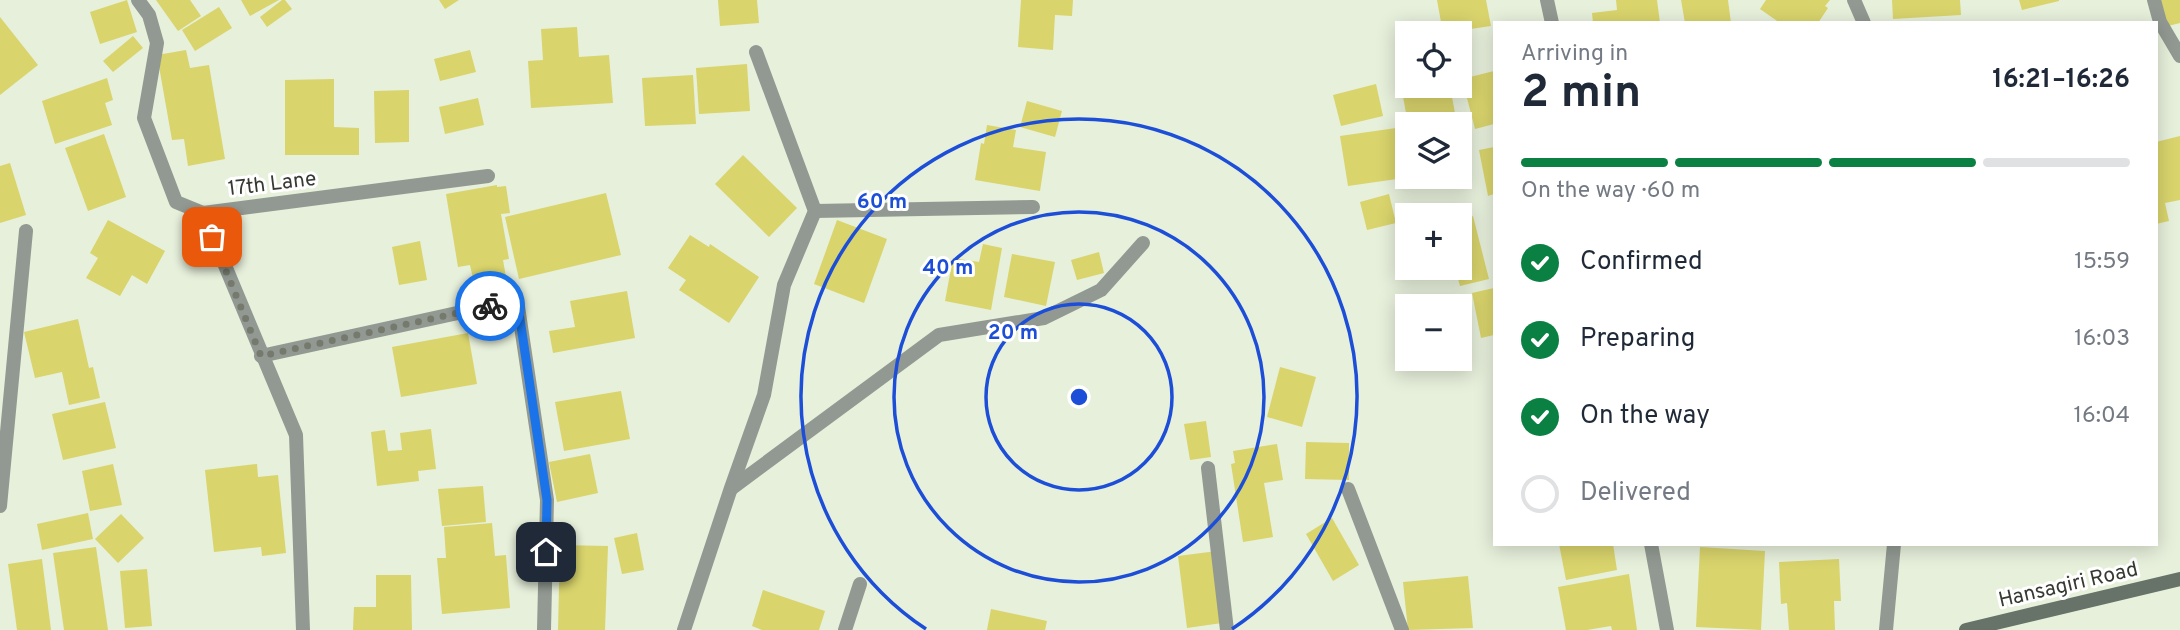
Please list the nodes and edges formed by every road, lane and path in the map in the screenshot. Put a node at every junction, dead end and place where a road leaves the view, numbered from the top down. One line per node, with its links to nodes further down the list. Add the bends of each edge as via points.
1 (138, 0): 12 (street, via 149,15 157,43 144,118 176,202)
2 (1547, 0): 5 (street)
3 (1854, 0): 6 (street)
4 (2154, 0): 8 (street, via 2160,22)
5 (1552, 21)
6 (1863, 21)
7 (756, 52): 11 (street)
8 (2180, 56)
9 (488, 176): 12 (street, 17th Lane)
10 (1033, 207): 11 (street)
11 (815, 211): 17 (street, via 784,285 764,395)
12 (203, 213): 15 (street, 17th Lane)
13 (26, 231): 19 (street)
14 (1143, 243): 17 (street, via 1101,290 1044,318 939,335)
15 (261, 356): 25 (street, 17th Lane, via 296,435); 26 (street, via 517,299 547,500)
16 (1208, 468): 29 (street)
17 (731, 488): 27 (street)
18 (1348, 489): 30 (street)
19 (0, 506)
20 (1651, 546): 31 (street)
21 (1894, 546): 32 (street)
22 (2180, 579): 24 (street, Hansagiri Road)
23 (860, 584): 28 (street)
24 (2005, 625): 33 (street, Hansagiri Road)
25 (303, 630)
26 (544, 630)
27 (684, 630)
28 (845, 630)
29 (1227, 630)
30 (1402, 630)
31 (1667, 630)
32 (1886, 630)
33 (1966, 630)

